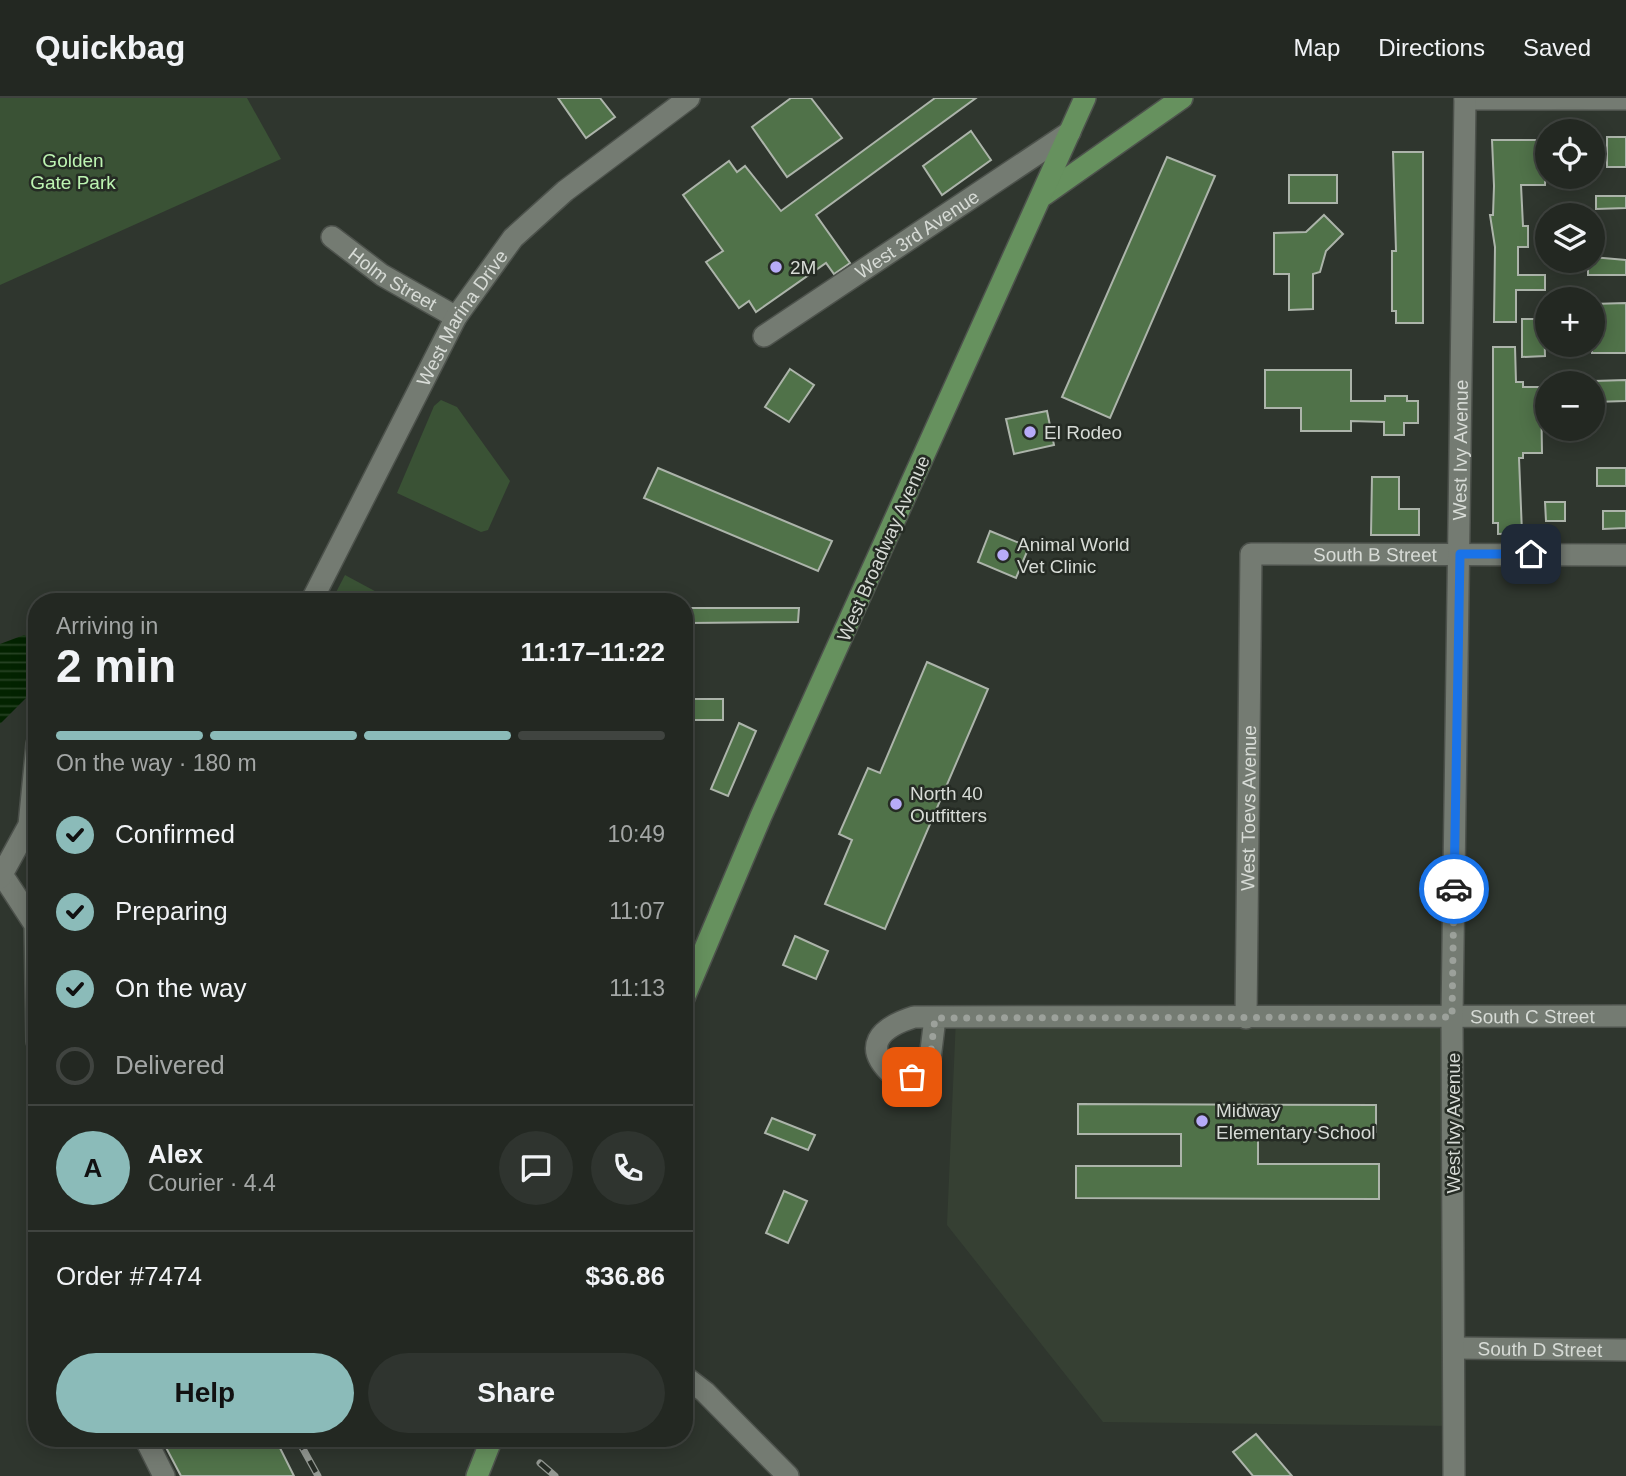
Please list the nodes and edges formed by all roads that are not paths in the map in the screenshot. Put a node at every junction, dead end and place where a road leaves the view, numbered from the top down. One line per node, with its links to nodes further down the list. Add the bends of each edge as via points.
1 (689, 98): 9 (street, West Marina Drive, via 565,191 513,238)
2 (1085, 98): 6 (main road, West Broadway Avenue)
3 (1182, 98): 7 (main road)
4 (1465, 98): 5 (street); 11 (street, West Ivy Avenue)
5 (1626, 99)
6 (1070, 132): 7 (main road, West Broadway Avenue); 10 (street, West 3rd Avenue)
7 (1042, 196): 18 (main road, West Broadway Avenue)
8 (332, 237): 9 (street, Holm Street, via 382,275)
9 (456, 317): 13 (street, West Marina Drive)
10 (764, 336)
11 (1460, 554): 12 (street, South B Street); 14 (street, South B Street, via 1251,554); 20 (street, West Ivy Avenue)
12 (1626, 555)
13 (316, 593)
14 (1251, 596): 22 (street, West Toevs Avenue)
15 (28, 826): 16 (street)
16 (1, 877): 17 (street)
17 (28, 915)
18 (693, 977)
19 (1626, 1016): 20 (street, South C Street)
20 (1452, 1017): 22 (street, South C Street); 23 (street, West Ivy Avenue)
21 (935, 1018): 22 (street, South C Street)
22 (1246, 1018)
23 (1454, 1348): 24 (street, South D Street); 31 (street, West Ivy Avenue)
24 (1626, 1350)
25 (693, 1383): 30 (street)
26 (150, 1447): 28 (street)
27 (488, 1447): 29 (main road)
28 (164, 1476)
29 (477, 1476)
30 (788, 1476)
31 (1454, 1476)

